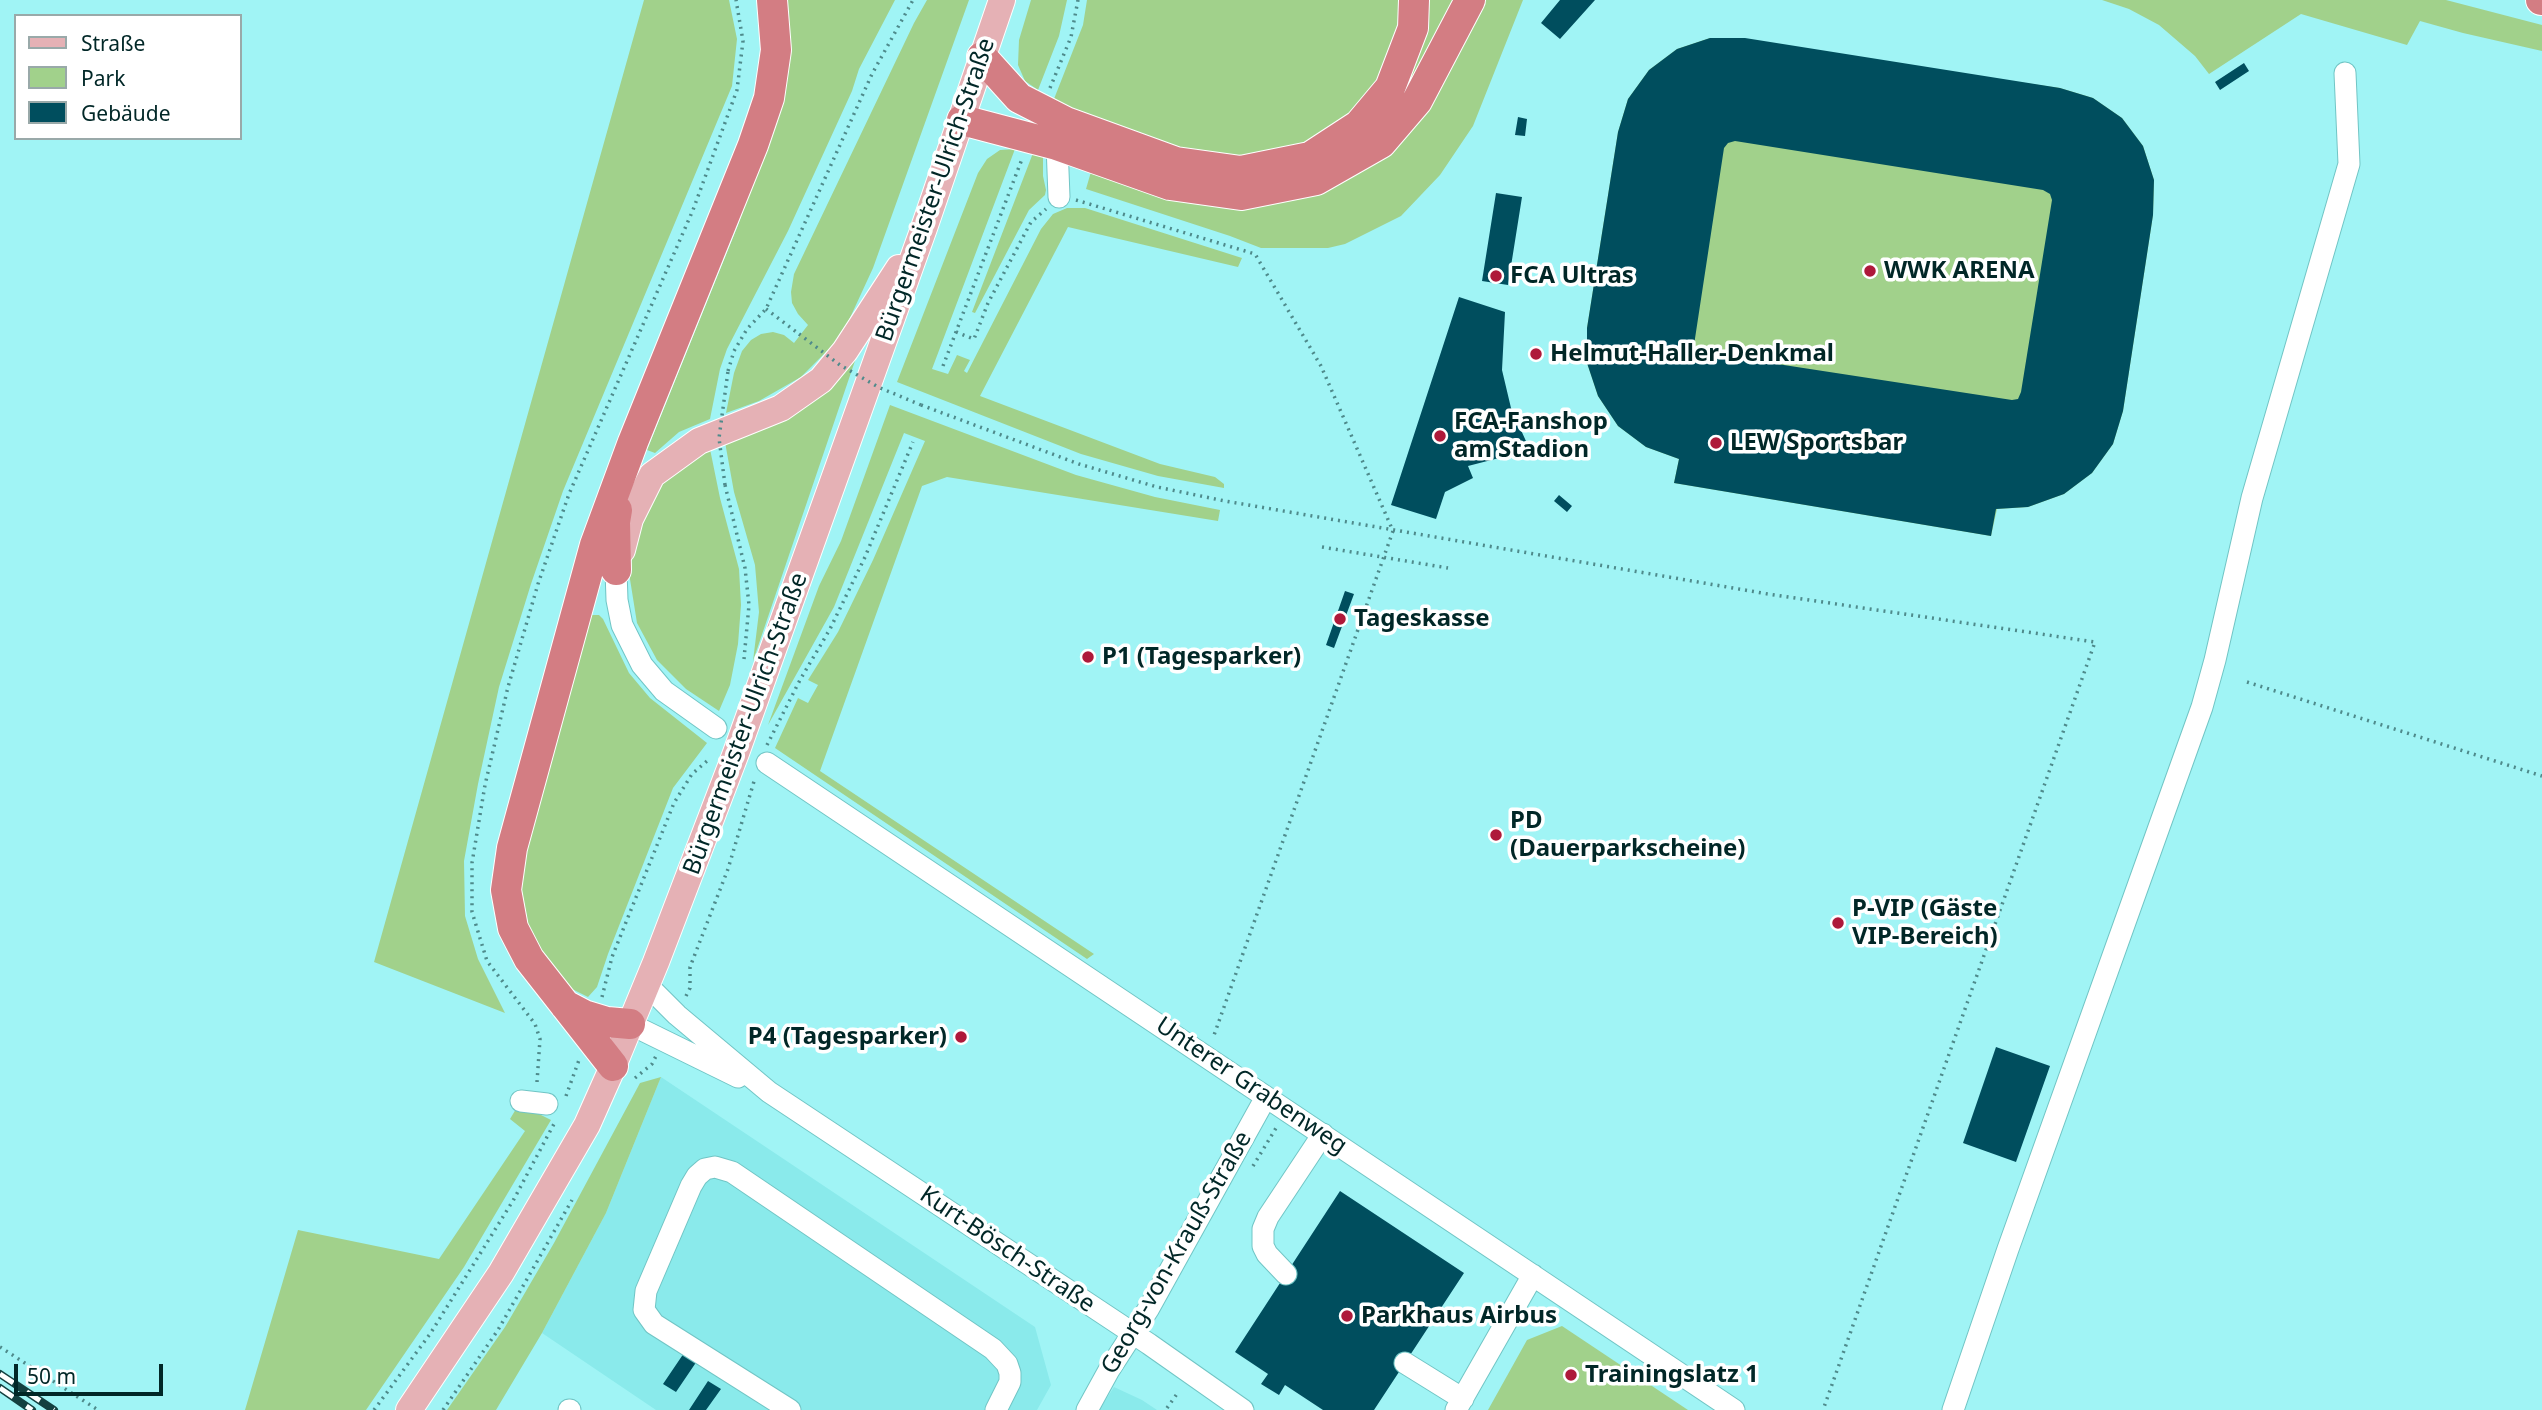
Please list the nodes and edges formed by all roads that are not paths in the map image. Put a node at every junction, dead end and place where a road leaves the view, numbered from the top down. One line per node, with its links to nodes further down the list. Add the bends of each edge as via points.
1 (772, 0): 11 (highway, via 776,50 769,98)
2 (1002, 0): 5 (main road, Bürgermeister-Ulrich-Straße)
3 (1414, 0): 5 (highway, via 1413,28 1390,88 1359,125 1310,156 1241,171 1176,162 1066,122 1019,98)
4 (1470, 0): 8 (highway, via 1417,101 1381,142 1316,180 1241,195 1170,185)
5 (982, 57): 7 (main road, Bürgermeister-Ulrich-Straße)
6 (2345, 73): 35 (street, via 2348,163 2252,498 2205,695)
7 (962, 120): 8 (highway); 10 (main road, Bürgermeister-Ulrich-Straße)
8 (1058, 145): 9 (street)
9 (1059, 197)
10 (924, 228): 12 (main road, via 845,351 821,380 781,408 699,440 652,475 630,519); 15 (main road, Bürgermeister-Ulrich-Straße, via 713,818)
11 (633, 442): 12 (highway, via 615,522); 17 (highway, via 595,545 512,848 506,890 513,928 529,959 562,1003)
12 (616, 570): 13 (street, via 622,625 642,665 664,691)
13 (716, 728)
14 (763, 763): 20 (street, Unterer Grabenweg)
15 (647, 985): 16 (main road, Bürgermeister-Ulrich-Straße); 19 (street, Kurt-Bösch-Straße)
16 (630, 1024): 17 (highway); 18 (main road, Bürgermeister-Ulrich-Straße); 19 (street, Kurt-Bösch-Straße)
17 (592, 1027): 18 (highway)
18 (624, 1072): 29 (main road, Bürgermeister-Ulrich-Straße, via 587,1125 501,1273)
19 (769, 1093): 26 (street, Kurt-Bösch-Straße)
20 (1266, 1097): 23 (street, Unterer Grabenweg); 26 (street, Georg-von-Krauß-Straße)
21 (521, 1101): 22 (street)
22 (557, 1105)
23 (1323, 1134): 24 (street, via 1263,1229 1267,1254); 25 (street, Unterer Grabenweg)
24 (1286, 1274)
25 (1533, 1275): 28 (street); 34 (street, Unterer Grabenweg)
26 (1132, 1333): 32 (street, Georg-von-Krauß-Straße); 33 (street, Kurt-Bösch-Straße)
27 (1405, 1363): 28 (street)
28 (1459, 1404)
29 (409, 1410)
30 (790, 1410): 31 (street, via 654,1324 644,1310 646,1291 681,1209 696,1176 705,1169 732,1172 993,1349 1010,1373)
31 (996, 1410)
32 (1087, 1410)
33 (1243, 1410)
34 (1734, 1410)
35 (1953, 1410)

